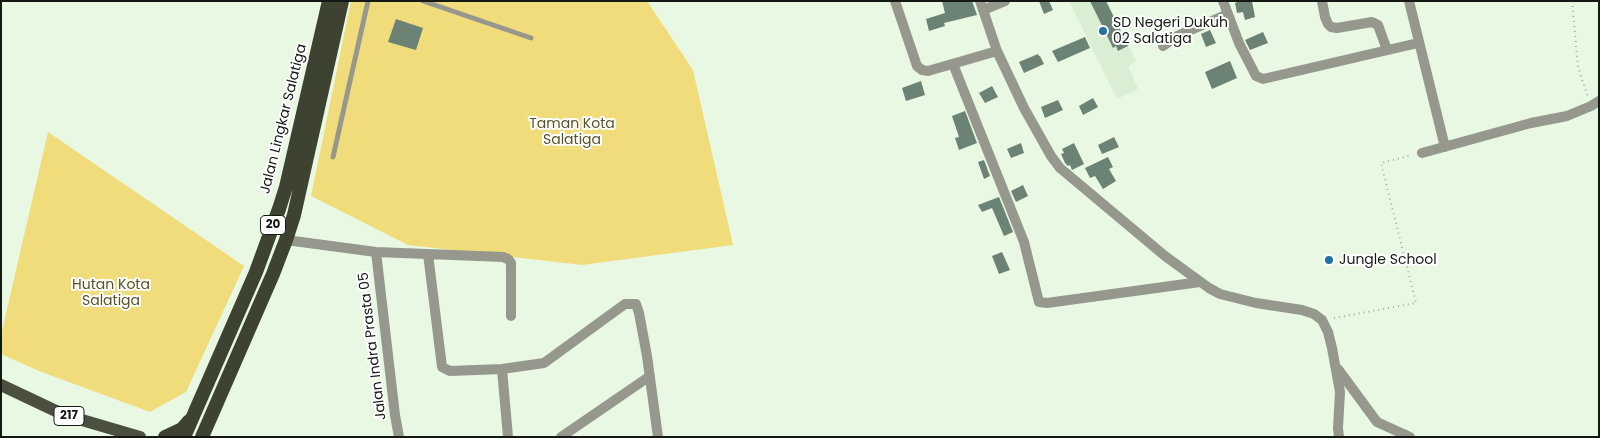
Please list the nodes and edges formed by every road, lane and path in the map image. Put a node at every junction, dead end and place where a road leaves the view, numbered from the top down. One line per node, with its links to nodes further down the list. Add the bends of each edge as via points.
1 (329, 1): 34 (highway, Jalan Lingkar Salatiga / 20, via 284,194 256,272)
2 (342, 1): 23 (highway, 20)
3 (368, 1): 22 (lane)
4 (423, 1): 13 (lane)
5 (895, 1): 18 (street, via 919,69 928,72)
6 (1005, 1): 11 (street)
7 (1223, 1): 12 (street)
8 (1322, 1): 16 (street, via 1328,24 1337,28 1372,22 1378,25)
9 (1409, 1): 14 (street)
10 (1572, 1): 19 (path, via 1578,67)
11 (981, 6): 17 (street)
12 (1228, 14): 15 (street, via 1176,36); 16 (street, via 1256,76 1263,79)
13 (531, 38)
14 (1418, 43): 16 (street); 20 (street)
15 (1163, 46)
16 (1387, 50)
17 (997, 51): 18 (street); 26 (street, via 1056,164)
18 (953, 64): 26 (street, via 1024,242 1039,302)
19 (1595, 104): 20 (street, via 1567,116)
20 (1445, 147): 21 (street)
21 (1422, 153): 28 (path, via 1380,163 1416,304)
22 (333, 157)
23 (286, 240): 24 (street, Jalan Indra Prasta 05); 33 (highway, 20)
24 (376, 252): 25 (street); 40 (street, Jalan Indra Prasta 05)
25 (428, 254): 27 (street, via 508,259 511,263); 30 (street, via 442,366 450,371)
26 (1200, 282): 28 (street, via 1220,294 1302,310)
27 (511, 316)
28 (1322, 320): 29 (street)
29 (1336, 366): 44 (street, via 1340,396); 45 (street, via 1377,422)
30 (502, 369): 31 (street, via 544,363 625,304 636,304); 41 (street)
31 (650, 376): 42 (street); 43 (street)
32 (1, 384): 35 (main road, 217, via 69,416)
33 (220, 396): 38 (highway, 20); 39 (highway)
34 (201, 398): 36 (highway, via 187,424); 37 (highway, Jalan Lingkar Salatiga / 20)
35 (140, 437)
36 (165, 437)
37 (184, 437)
38 (202, 437)
39 (212, 437)
40 (399, 437)
41 (508, 437)
42 (561, 437)
43 (658, 437)
44 (1339, 437)
45 (1410, 437)

